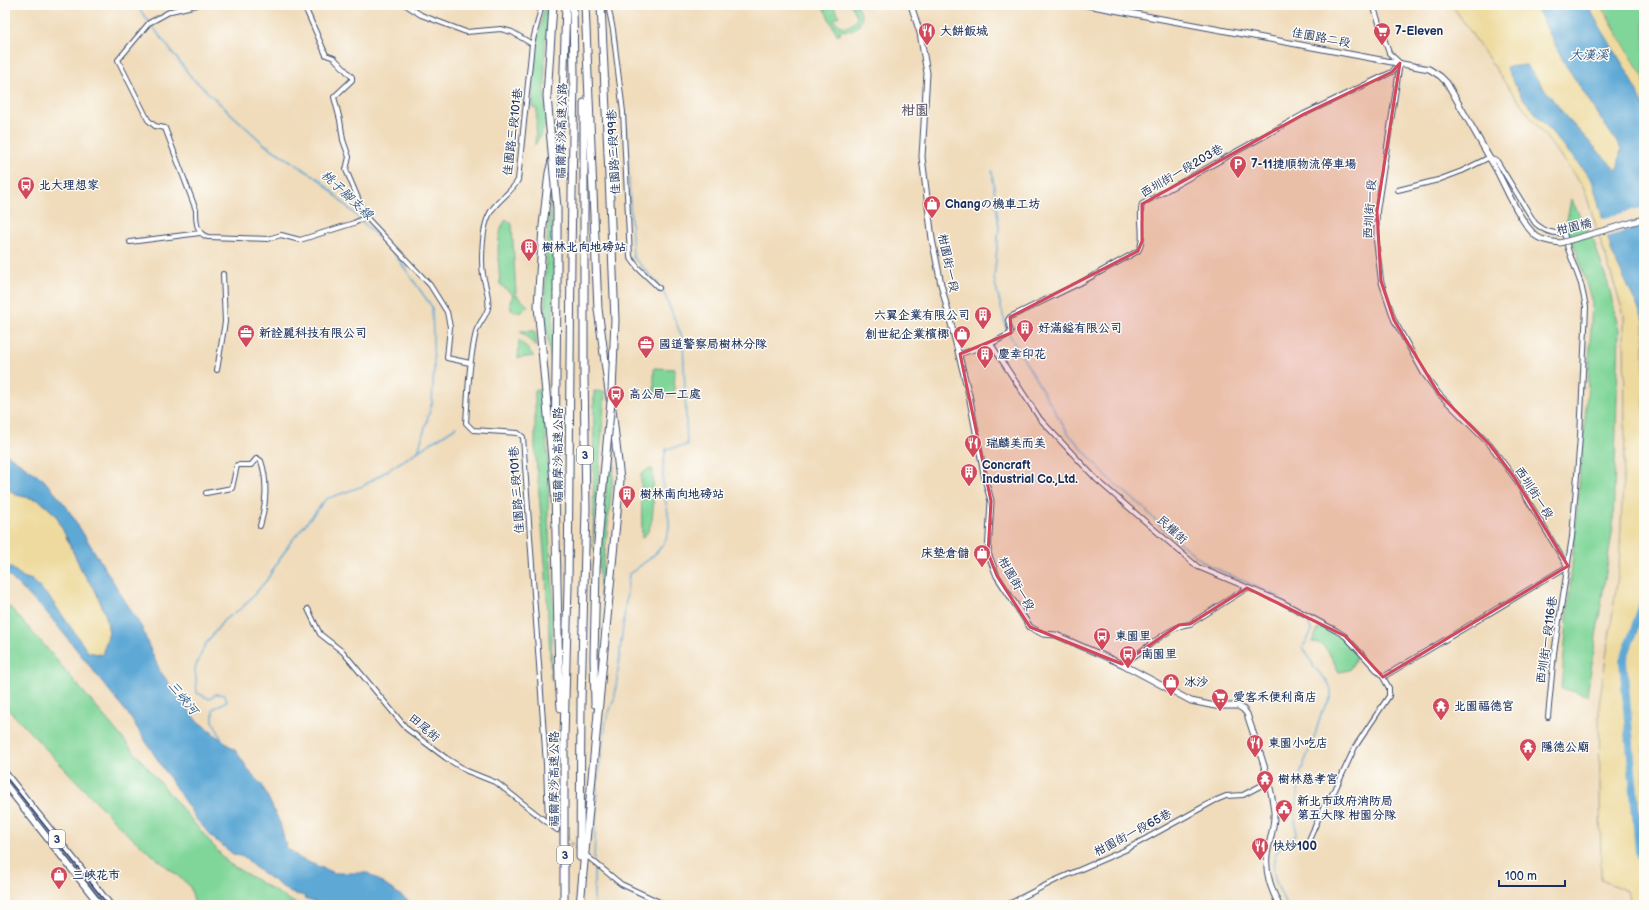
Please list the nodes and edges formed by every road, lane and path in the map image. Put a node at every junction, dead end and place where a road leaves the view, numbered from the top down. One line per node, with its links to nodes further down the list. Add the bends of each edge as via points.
1 (197, 5): 21 (street, via 171,11 149,23 118,60 148,120 155,126 165,128 196,210 196,222)
2 (304, 5): 19 (street, via 326,55 334,58 352,77 352,80 334,97 349,156 346,170)
3 (406, 5): 14 (street, via 421,15 466,32 501,29 512,32)
4 (542, 5): 14 (street, 佳園路三段101巷)
5 (553, 5): 29 (highway, bridge, via 547,96 557,208)
6 (566, 5): 29 (highway, via 563,99 559,132 549,173 538,306)
7 (573, 5): 38 (highway, 福爾摩沙高速公路 / 3, via 569,578)
8 (584, 5): 39 (highway, via 598,309 620,480); 51 (highway, 福爾摩沙高速公路 / 3, via 586,509 581,701)
9 (601, 5): 39 (highway, bridge, via 615,320 612,391 596,568)
10 (608, 5): 24 (street, 佳園路三段99巷, via 623,112 630,257)
11 (911, 5): 26 (street, 柑園街一段, via 920,33 927,73 922,157 932,239 940,284)
12 (1088, 5): 15 (street, 佳園路二段)
13 (1374, 5): 15 (street, via 1389,53)
14 (532, 44): 27 (street, 佳園路三段101巷, via 518,180 493,209 486,223 483,270 488,306 476,330)
15 (1400, 63): 16 (street, 佳園路二段, via 1430,69 1447,83); 25 (street, 西圳街一段203巷, via 1392,72 1304,114 1142,204 1142,241 1138,251 1010,317 1008,320 1011,333); 32 (street, 西圳街一段, via 1377,211 1376,240 1381,281 1394,320 1424,374 1439,394 1490,445 1514,477)
16 (1488, 158): 17 (street, 佳園路二段); 18 (street, via 1438,180); 32 (street, 西圳街一段116巷, via 1497,161 1535,223 1554,234 1564,233 1586,307 1580,437)
17 (1497, 171): 20 (street, 柑園橋, bridge, via 1532,232 1536,237 1550,242 1560,243)
18 (1398, 190)
19 (366, 217): 21 (street, via 300,240 285,235 268,239 208,237); 27 (street, via 430,285 447,312 450,327 447,358)
20 (1644, 219)
21 (200, 233): 22 (street)
22 (130, 242)
23 (224, 274): 28 (street, via 225,322)
24 (659, 288)
25 (991, 344): 26 (street, 西圳街一段203巷); 33 (street, 民權街, via 1040,419 1097,480 1198,567)
26 (960, 354): 35 (street, 柑園街一段, via 991,501 988,553 997,576 1030,627 1043,634 1056,635)
27 (470, 363): 43 (street, 佳園路三段101巷, via 466,423 468,427 473,430 518,433 524,437)
28 (217, 370)
29 (555, 492): 38 (highway, via 559,679)
30 (206, 493): 31 (street, via 232,488 237,465 251,465 257,458 264,470 265,510)
31 (260, 526)
32 (1568, 566): 36 (street); 37 (street, 西圳街一段116巷, via 1554,653)
33 (1247, 588): 35 (street, via 1190,624 1179,625); 36 (street, 民權街, via 1280,601 1345,636)
34 (308, 609): 43 (street, 田尾街, via 320,634 343,652 407,729 467,771 497,783)
35 (1122, 664): 41 (street, 柑園街一段, via 1191,701 1209,705 1238,706 1243,709 1248,714)
36 (1382, 677): 45 (street, via 1389,688 1388,696 1355,747)
37 (1548, 717)
38 (564, 738): 50 (highway, 福爾摩沙高速公路 / 3)
39 (594, 746): 51 (highway)
40 (5, 773): 49 (main road, 3)
41 (1268, 782): 53 (street, 柑園街一段65巷, via 1243,795 1226,796 1214,801 1125,850); 54 (street, 柑園街一段, via 1274,814 1267,869 1271,890)
42 (5, 784): 48 (main road, 3)
43 (548, 822): 44 (street, 田尾街)
44 (557, 830)
45 (1308, 842)
46 (587, 856): 52 (street, via 621,884)
47 (1644, 903): 55 (street)
48 (100, 905)
49 (110, 905)
50 (564, 905)
51 (580, 905)
52 (666, 905)
53 (1007, 905)
54 (1279, 905)
55 (1626, 905)

